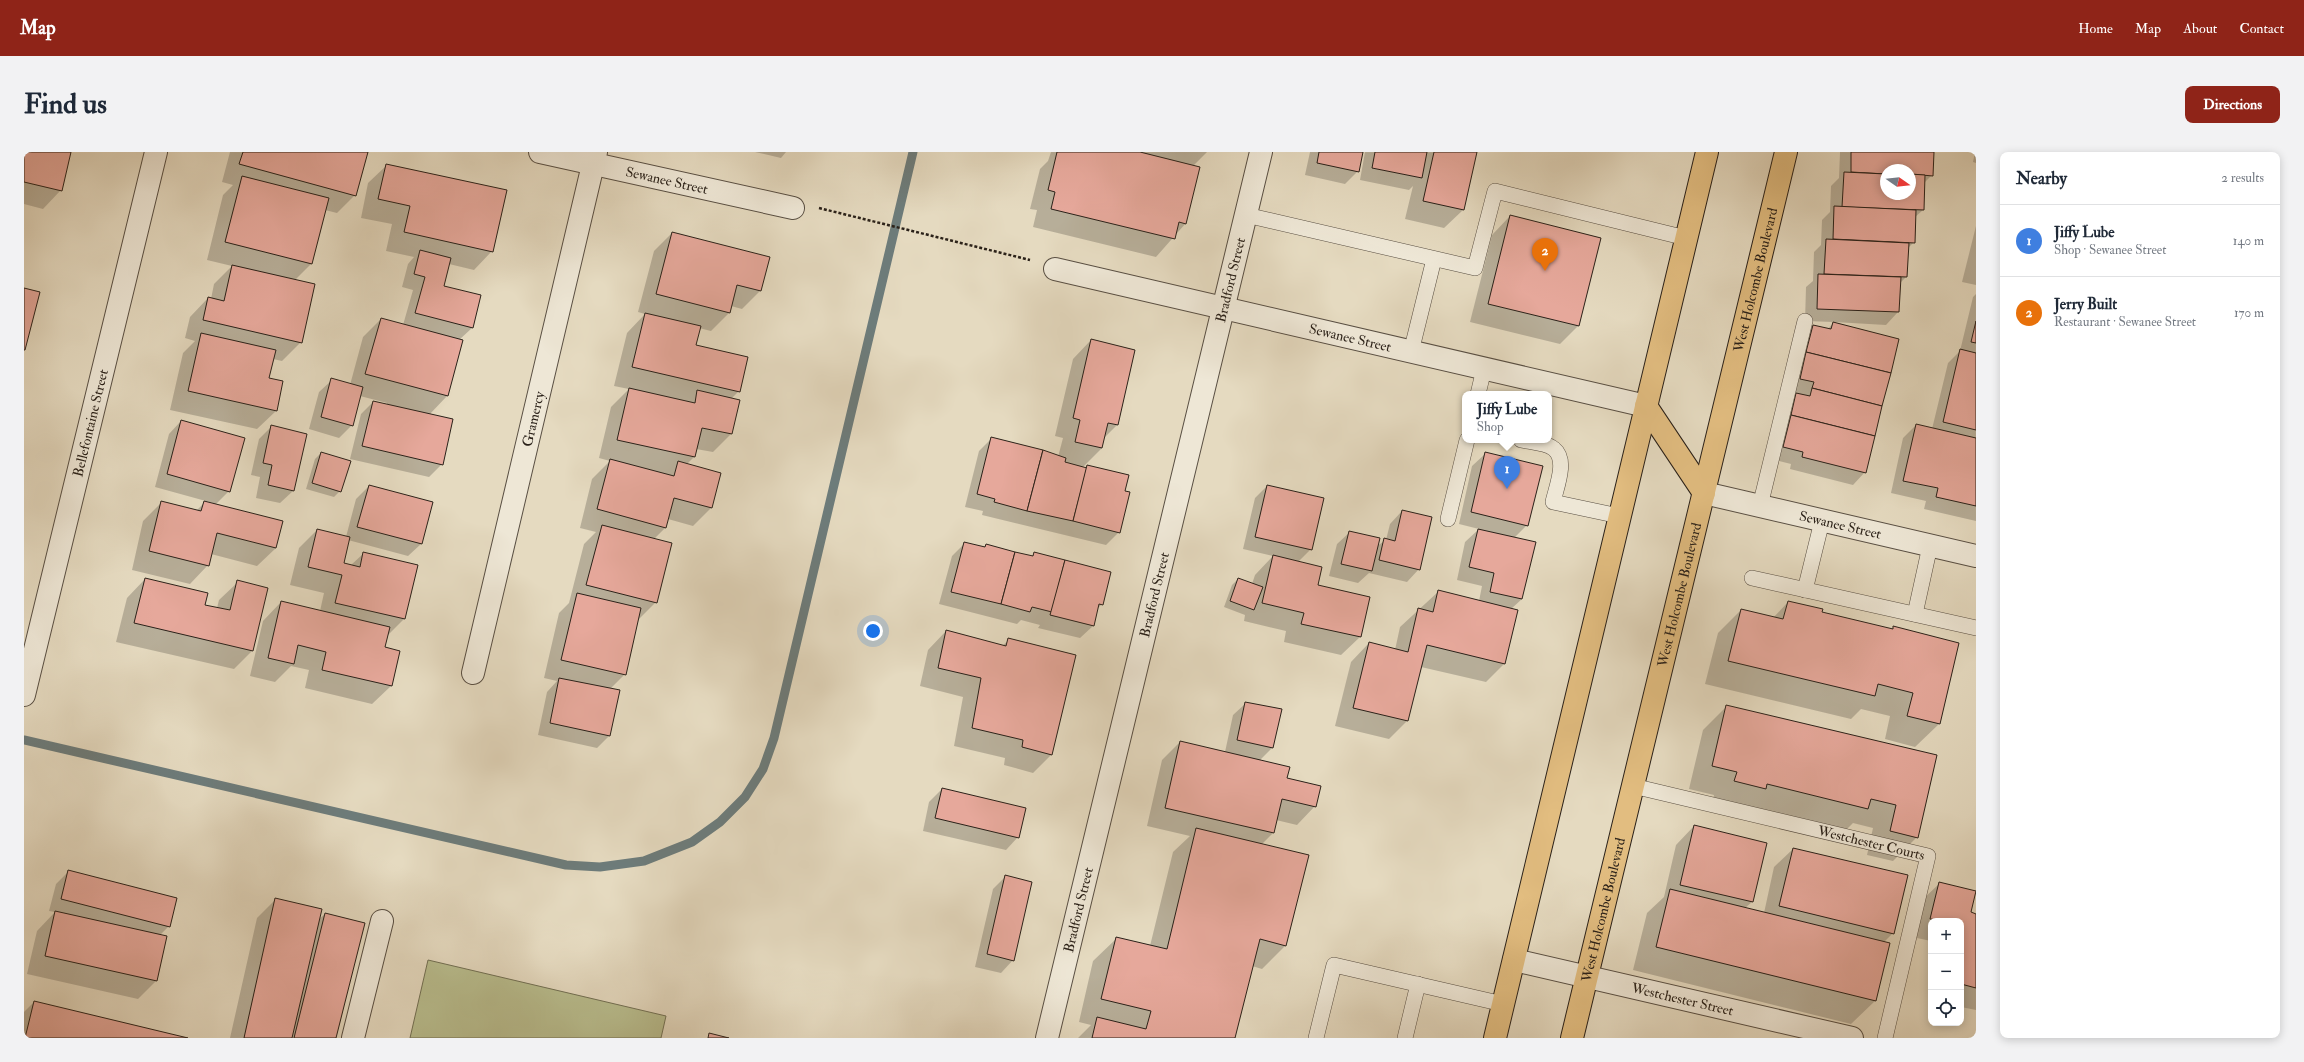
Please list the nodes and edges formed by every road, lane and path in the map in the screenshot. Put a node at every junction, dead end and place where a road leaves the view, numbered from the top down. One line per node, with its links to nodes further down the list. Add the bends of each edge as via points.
1 (156, 152): 33 (street, Bellefontaine Street)
2 (540, 152): 6 (street, Sewanee Street)
3 (1261, 152): 9 (street, Bradford Street)
4 (1707, 152): 10 (main road)
5 (1786, 152): 21 (main road, West Holcombe Boulevard)
6 (594, 158): 7 (street, Sewanee Street); 32 (street, Gramercy)
7 (793, 208)
8 (847, 213): 12 (path, via 1051,265)
9 (1246, 215): 11 (lane); 13 (street, Bradford Street)
10 (1686, 238): 11 (lane, via 1495,191 1475,268); 18 (main road)
11 (1434, 258): 15 (lane)
12 (1055, 269): 13 (street, Sewanee Street)
13 (1223, 309): 15 (street, Sewanee Street); 41 (street, Bradford Street)
14 (1805, 320): 22 (lane)
15 (1410, 352): 16 (street, Sewanee Street)
16 (1484, 369): 17 (lane); 18 (street, Sewanee Street)
17 (1479, 391)
18 (1646, 406): 21 (main road); 23 (main road)
19 (1466, 443): 24 (lane)
20 (1533, 443): 23 (lane, via 1554,448 1559,455 1561,468 1553,502)
21 (1704, 493): 22 (street, Sewanee Street); 34 (main road, West Holcombe Boulevard)
22 (1760, 506): 25 (street, Sewanee Street)
23 (1620, 516): 36 (main road)
24 (1448, 519)
25 (1822, 521): 26 (street, Sewanee Street); 29 (lane)
26 (1930, 546): 27 (street, Sewanee Street); 30 (lane)
27 (1976, 556)
28 (1752, 578): 29 (lane)
29 (1805, 590): 30 (lane)
30 (1915, 614): 31 (lane)
31 (1976, 628)
32 (473, 673)
33 (26, 685)
34 (1633, 786): 37 (main road, West Holcombe Boulevard); 47 (lane, Westchester Courts, via 1928,856)
35 (382, 921): 40 (street)
36 (1514, 960): 37 (street, Westchester Street); 39 (main road)
37 (1587, 976): 45 (main road, West Holcombe Boulevard); 46 (street, Westchester Street)
38 (1418, 984): 39 (lane); 42 (lane, via 1334,965); 43 (lane)
39 (1503, 1004): 44 (main road)
40 (353, 1038)
41 (1047, 1038)
42 (1316, 1038)
43 (1405, 1038)
44 (1495, 1038)
45 (1572, 1038)
46 (1852, 1038)
47 (1885, 1038)

